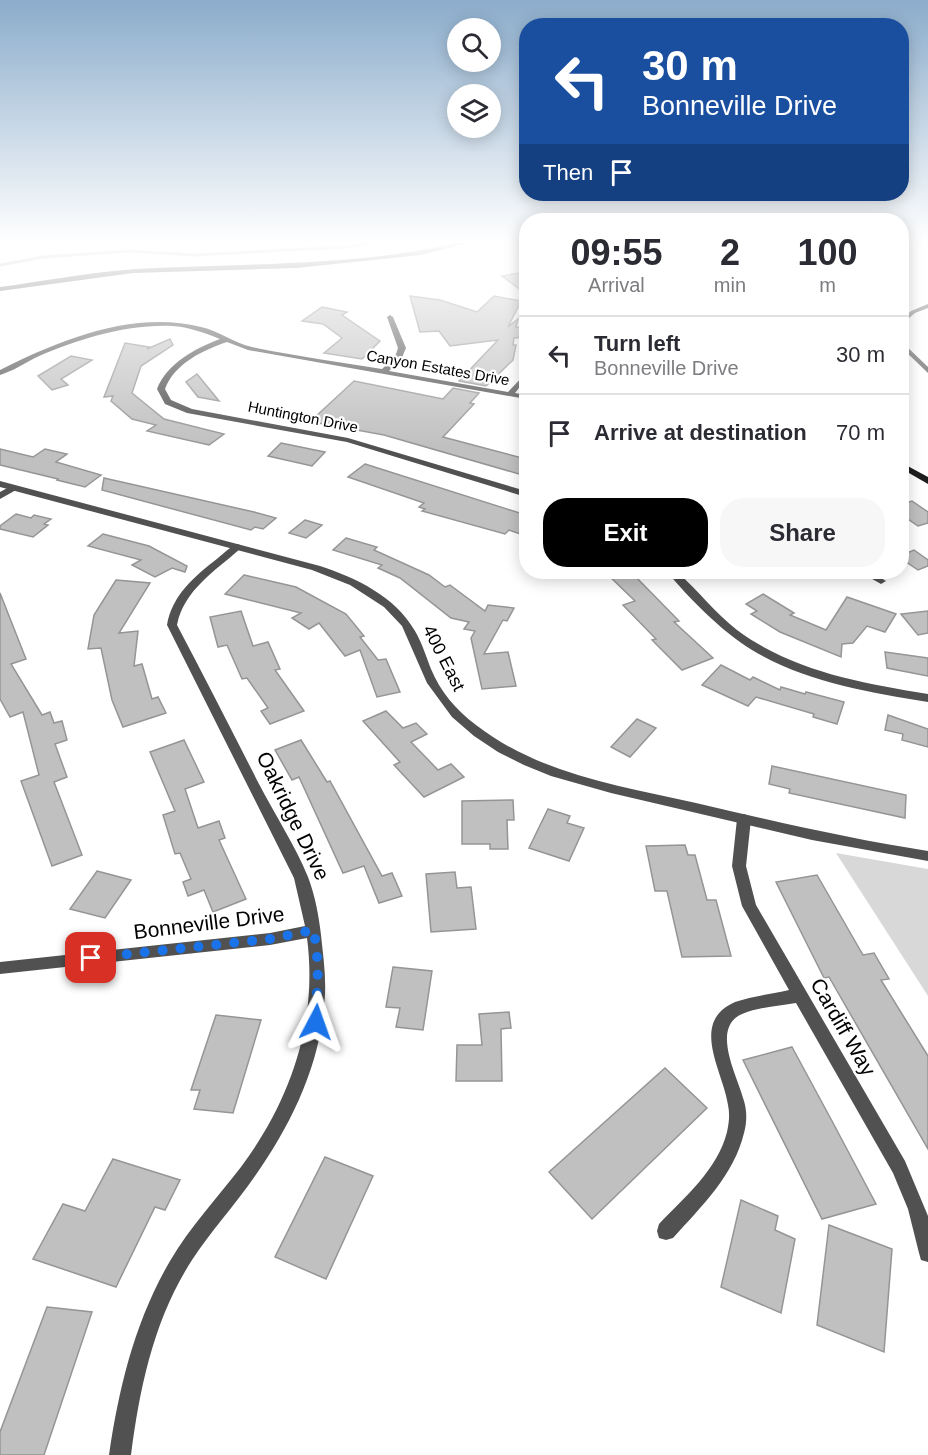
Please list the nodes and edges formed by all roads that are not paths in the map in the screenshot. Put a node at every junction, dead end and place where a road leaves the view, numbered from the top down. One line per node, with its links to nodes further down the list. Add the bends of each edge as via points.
1 (390, 317): 5 (street, via 402,348)
2 (225, 340): 5 (street, Canyon Estates Drive, via 257,350); 6 (street, Canyon Estates Drive, via 183,325 127,327 58,346); 14 (street, Huntington Drive, via 206,347 166,375 161,389 168,402 190,411 348,440)
3 (909, 351): 4 (street)
4 (928, 371)
5 (384, 372): 8 (street, Canyon Estates Drive)
6 (0, 373)
7 (519, 383): 8 (street)
8 (510, 394): 9 (street, Canyon Estates Drive)
9 (519, 396)
10 (909, 470): 11 (main road)
11 (928, 481)
12 (0, 484): 13 (street, 400 East)
13 (13, 488): 15 (street); 16 (street, 400 East)
14 (519, 492)
15 (0, 496)
16 (237, 547): 21 (street, 400 East, via 335,574 382,600 407,626 447,705 472,729 510,753 564,776); 23 (street, Oakridge Drive, via 182,597 172,625 294,861)
17 (679, 579): 20 (street, via 735,634 776,658 845,682)
18 (877, 579): 19 (street)
19 (881, 581)
20 (928, 698)
21 (744, 819): 22 (street, 400 East, via 848,843); 25 (street, Cardiff Way, via 739,866 743,892)
22 (928, 856)
23 (314, 930): 24 (street, Bonneville Drive, via 270,939); 28 (street, Oakridge Drive, via 317,1008 314,1036 300,1080 277,1128 192,1243 163,1294 136,1361)
24 (0, 968)
25 (800, 995): 26 (street, via 739,1008 722,1022 718,1039 737,1104 735,1134 713,1178); 27 (street, Cardiff Way, via 908,1185 925,1232)
26 (666, 1231)
27 (928, 1253)
28 (120, 1455)

